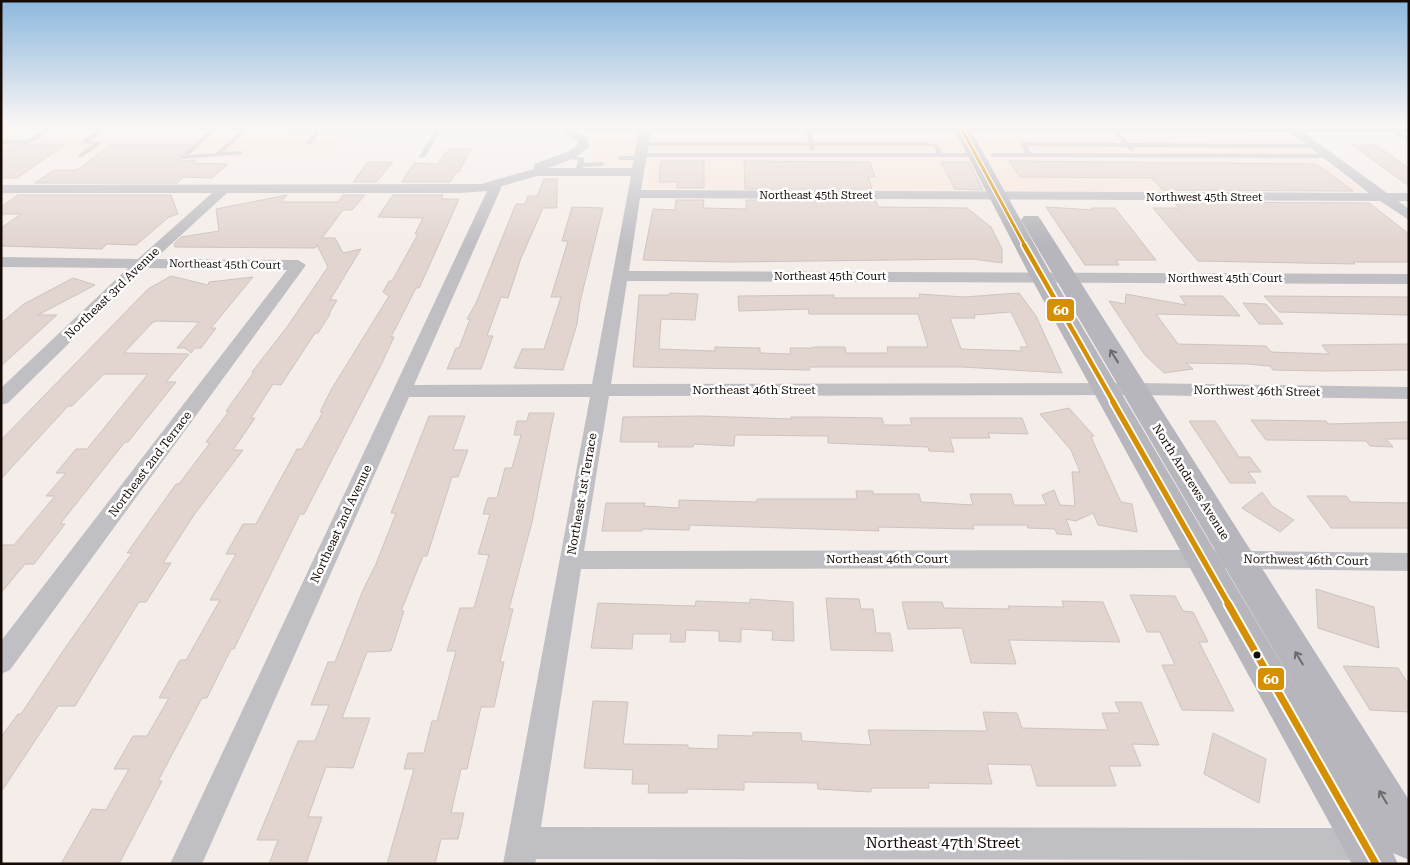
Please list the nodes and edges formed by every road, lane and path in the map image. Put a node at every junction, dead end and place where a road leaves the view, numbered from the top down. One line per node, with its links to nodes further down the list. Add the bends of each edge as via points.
1 (550, 164): 7 (street)
2 (583, 164): 6 (lane)
3 (637, 164): 11 (street, Northeast 1st Terrace)
4 (990, 164): 12 (main road, North Andrews Avenue)
5 (1340, 164): 13 (street)
6 (580, 165): 7 (street)
7 (526, 174): 8 (street)
8 (496, 185): 10 (street, via 460,189); 23 (street, Northeast 2nd Avenue)
9 (1, 189): 10 (street)
10 (224, 189): 17 (street, Northeast 3rd Avenue)
11 (634, 194): 12 (street, Northeast 45th Street); 19 (street, Northeast 1st Terrace)
12 (1007, 196): 13 (street, Northwest 45th Street); 20 (main road, North Andrews Avenue)
13 (1384, 196): 14 (street, Northwest 45th Street); 15 (street)
14 (1409, 197)
15 (1409, 216)
16 (1, 262): 17 (street, Northeast 45th Court)
17 (143, 262): 18 (street, Northeast 45th Court); 26 (street, Northeast 3rd Avenue)
18 (298, 265): 31 (street, Northeast 2nd Terrace)
19 (620, 276): 20 (street, Northeast 45th Court); 24 (street, Northeast 1st Terrace)
20 (1053, 277): 21 (street, Northwest 45th Court); 22 (main road, North Andrews Avenue)
21 (1409, 279)
22 (1120, 390): 24 (street, Northeast 46th Street); 25 (street, Northwest 46th Street); 27 (main road, North Andrews Avenue); 28 (main road, North Andrews Avenue)
23 (402, 391): 24 (street, Northeast 46th Street); 35 (street, Northeast 2nd Avenue)
24 (600, 391): 29 (street, Northeast 1st Terrace)
25 (1409, 393)
26 (1, 399)
27 (1204, 559): 28 (street, Northwest 46th Court); 29 (street, Northeast 46th Court); 34 (main road, North Andrews Avenue)
28 (1239, 559): 30 (street, Northwest 46th Court); 32 (main road, North Andrews Avenue, one-way to 28)
29 (571, 560): 33 (street, Northeast 1st Terrace)
30 (1409, 562)
31 (1, 662)
32 (1409, 841): 34 (street, Northeast 47th Street)
33 (521, 853): 34 (street, Northeast 47th Street)
34 (1370, 854)
35 (186, 864)

